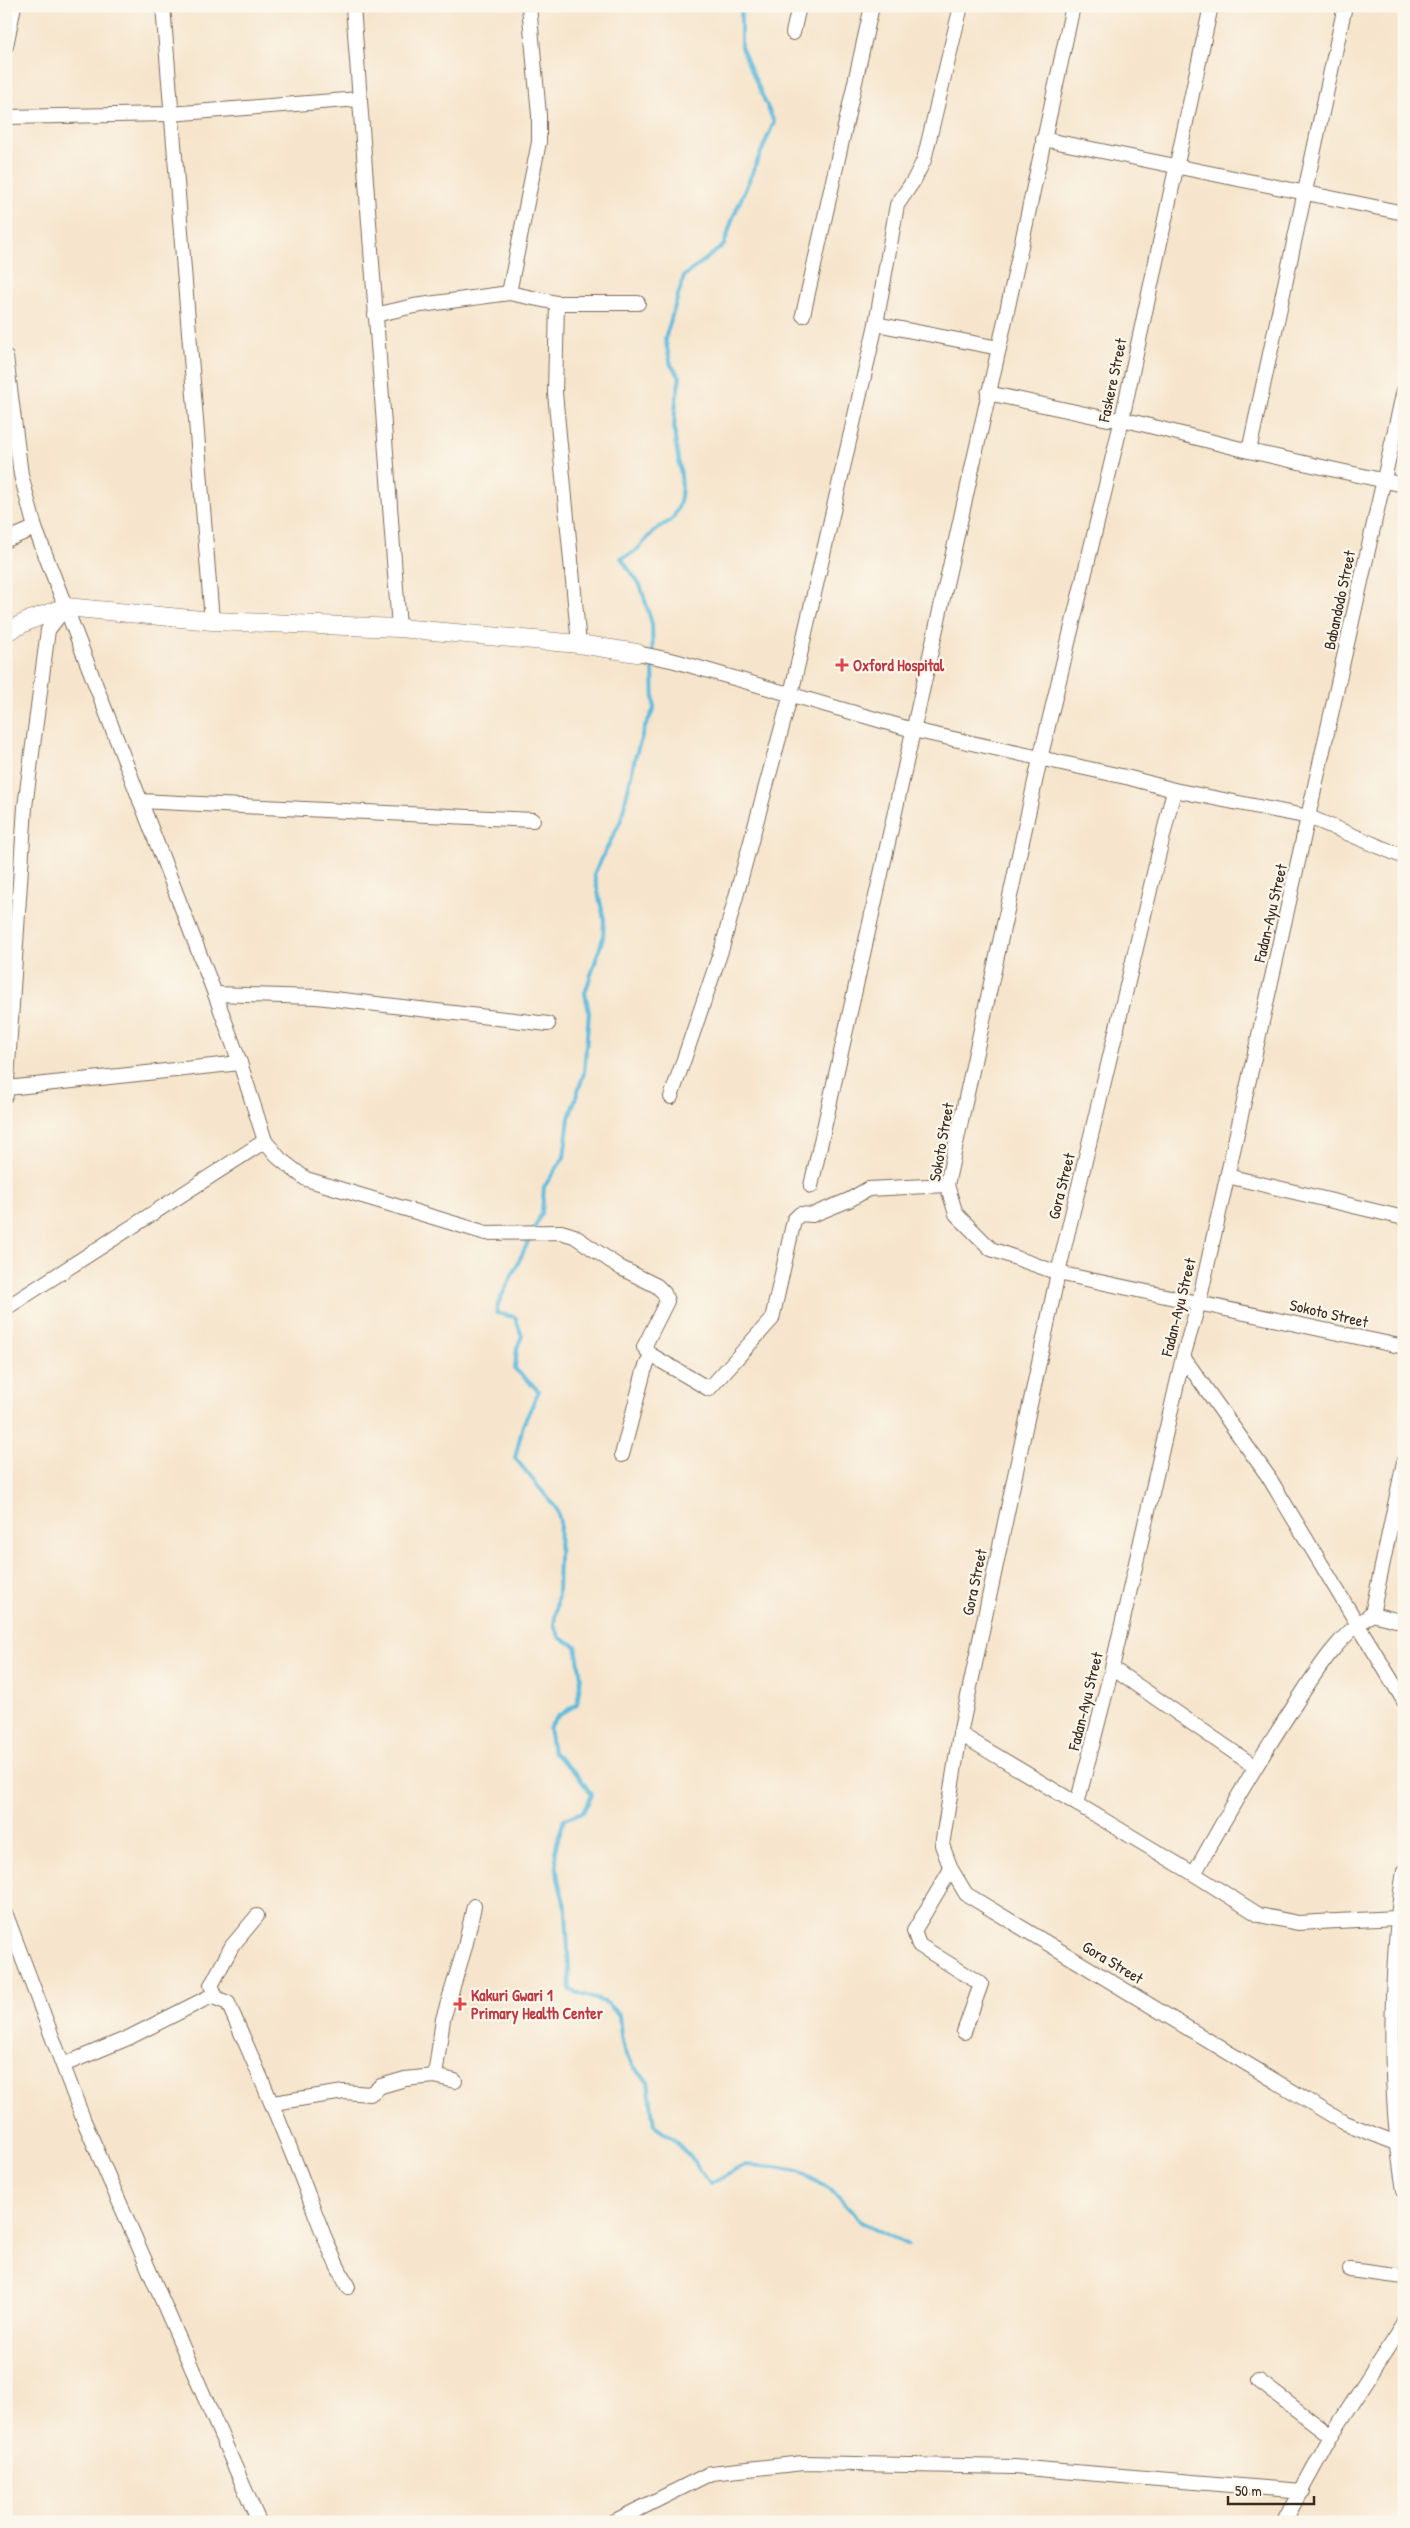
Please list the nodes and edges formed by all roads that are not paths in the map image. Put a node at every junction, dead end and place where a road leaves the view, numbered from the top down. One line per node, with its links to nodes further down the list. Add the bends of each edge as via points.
1 (14, 6): 12 (street)
2 (163, 6): 14 (street)
3 (352, 6): 13 (street)
4 (530, 6): 20 (street, via 539,142)
5 (799, 6): 11 (street)
6 (872, 6): 24 (street)
7 (961, 6): 25 (street, via 924,160 897,205)
8 (1073, 6): 16 (street)
9 (1211, 6): 17 (street, Faskere Street)
10 (1345, 6): 18 (street)
11 (793, 34)
12 (6, 46)
13 (359, 99): 14 (street); 23 (street)
14 (170, 114): 15 (street); 37 (street)
15 (6, 117)
16 (1043, 139): 17 (street); 26 (street)
17 (1175, 165): 18 (street); 30 (street, Faskere Street)
18 (1304, 191): 19 (street); 31 (street)
19 (1404, 213)
20 (509, 293): 21 (street); 23 (street, via 414,306)
21 (557, 303): 22 (street); 40 (street, via 555,393)
22 (638, 303)
23 (375, 315): 38 (street)
24 (803, 315)
25 (876, 324): 26 (street); 42 (street)
26 (999, 348): 29 (street)
27 (6, 357): 34 (street, via 21,475)
28 (1404, 390): 32 (street, Babandodo Street)
29 (988, 392): 30 (street, via 1108,419); 43 (street)
30 (1122, 419): 31 (street); 44 (street, Faskere Street)
31 (1249, 451): 32 (street)
32 (1384, 480): 33 (street); 47 (street, Babandodo Street)
33 (1404, 485)
34 (35, 528): 35 (street); 36 (street)
35 (6, 540)
36 (66, 607): 37 (main road); 39 (main road); 46 (street); 52 (street, via 48,630 25,807)
37 (212, 621): 38 (main road)
38 (399, 628): 40 (main road)
39 (6, 632)
40 (579, 644): 41 (main road)
41 (637, 653): 42 (street)
42 (791, 694): 43 (street); 56 (street, via 722,948)
43 (913, 730): 44 (street); 60 (street)
44 (1040, 759): 45 (street); 59 (street, Sokoto Street)
45 (1174, 790): 47 (street); 62 (street, Gora Street)
46 (140, 801): 48 (street); 50 (street)
47 (1310, 816): 49 (street); 58 (street, Fadan-Ayu Street)
48 (533, 820)
49 (1404, 857)
50 (215, 994): 51 (street, via 317,997); 53 (street)
51 (548, 1024)
52 (8, 1027): 54 (street)
53 (240, 1063): 54 (street); 57 (street)
54 (7, 1088): 55 (street)
55 (6, 1095)
56 (670, 1097)
57 (265, 1141): 64 (street); 66 (street, via 280,1159 306,1180 486,1232 561,1232 574,1236 664,1292 667,1301 644,1347)
58 (1227, 1176): 61 (street); 63 (street, Fadan-Ayu Street)
59 (948, 1185): 62 (street, Sokoto Street, via 956,1214 991,1249); 66 (street, via 868,1189 812,1215 800,1214 794,1220 772,1319 709,1389)
60 (812, 1186)
61 (1404, 1218)
62 (1058, 1274): 63 (street, Sokoto Street); 75 (street, Gora Street)
63 (1199, 1302): 65 (street, Sokoto Street); 67 (street, Fadan-Ayu Street)
64 (6, 1308)
65 (1404, 1348)
66 (651, 1355): 68 (street, via 644,1370)
67 (1183, 1357): 72 (street, via 1268,1476); 73 (street, Fadan-Ayu Street)
68 (622, 1455)
69 (1404, 1462): 70 (street)
70 (1372, 1614): 71 (street); 72 (street)
71 (1404, 1622)
72 (1356, 1624): 74 (street); 76 (street, via 1326,1658)
73 (1112, 1668): 76 (street); 77 (street, Fadan-Ayu Street)
74 (1404, 1701)
75 (960, 1734): 77 (street); 78 (street, Gora Street, via 942,1845)
76 (1254, 1766): 80 (street)
77 (1077, 1804): 80 (street)
78 (951, 1869): 86 (street, via 914,1931 919,1945 981,1984); 91 (street, Gora Street, via 966,1894 1343,2122)
79 (1404, 1871): 84 (street)
80 (1194, 1874): 84 (street, via 1258,1915 1298,1923)
81 (474, 1906): 88 (street, via 443,2018)
82 (6, 1915): 87 (street)
83 (257, 1916): 85 (street, via 232,1946 213,1982 211,1986)
84 (1396, 1918): 91 (street, via 1391,2068)
85 (216, 1997): 87 (street, via 211,1996 128,2038); 90 (street, via 228,2003)
86 (964, 2032)
87 (63, 2065): 100 (street, via 84,2121)
88 (435, 2076): 89 (street); 90 (street, via 405,2079 381,2086 370,2094 344,2092)
89 (455, 2081)
90 (273, 2103): 95 (street, via 334,2261)
91 (1396, 2143): 92 (street)
92 (1404, 2190)
93 (1350, 2270): 94 (street)
94 (1404, 2277)
95 (348, 2287)
96 (1404, 2323): 98 (street)
97 (1259, 2381): 98 (street)
98 (1331, 2436): 99 (street)
99 (1302, 2491): 101 (street, via 1014,2468 804,2463 711,2473); 102 (street)
100 (259, 2522)
101 (612, 2522)
102 (1284, 2522)

